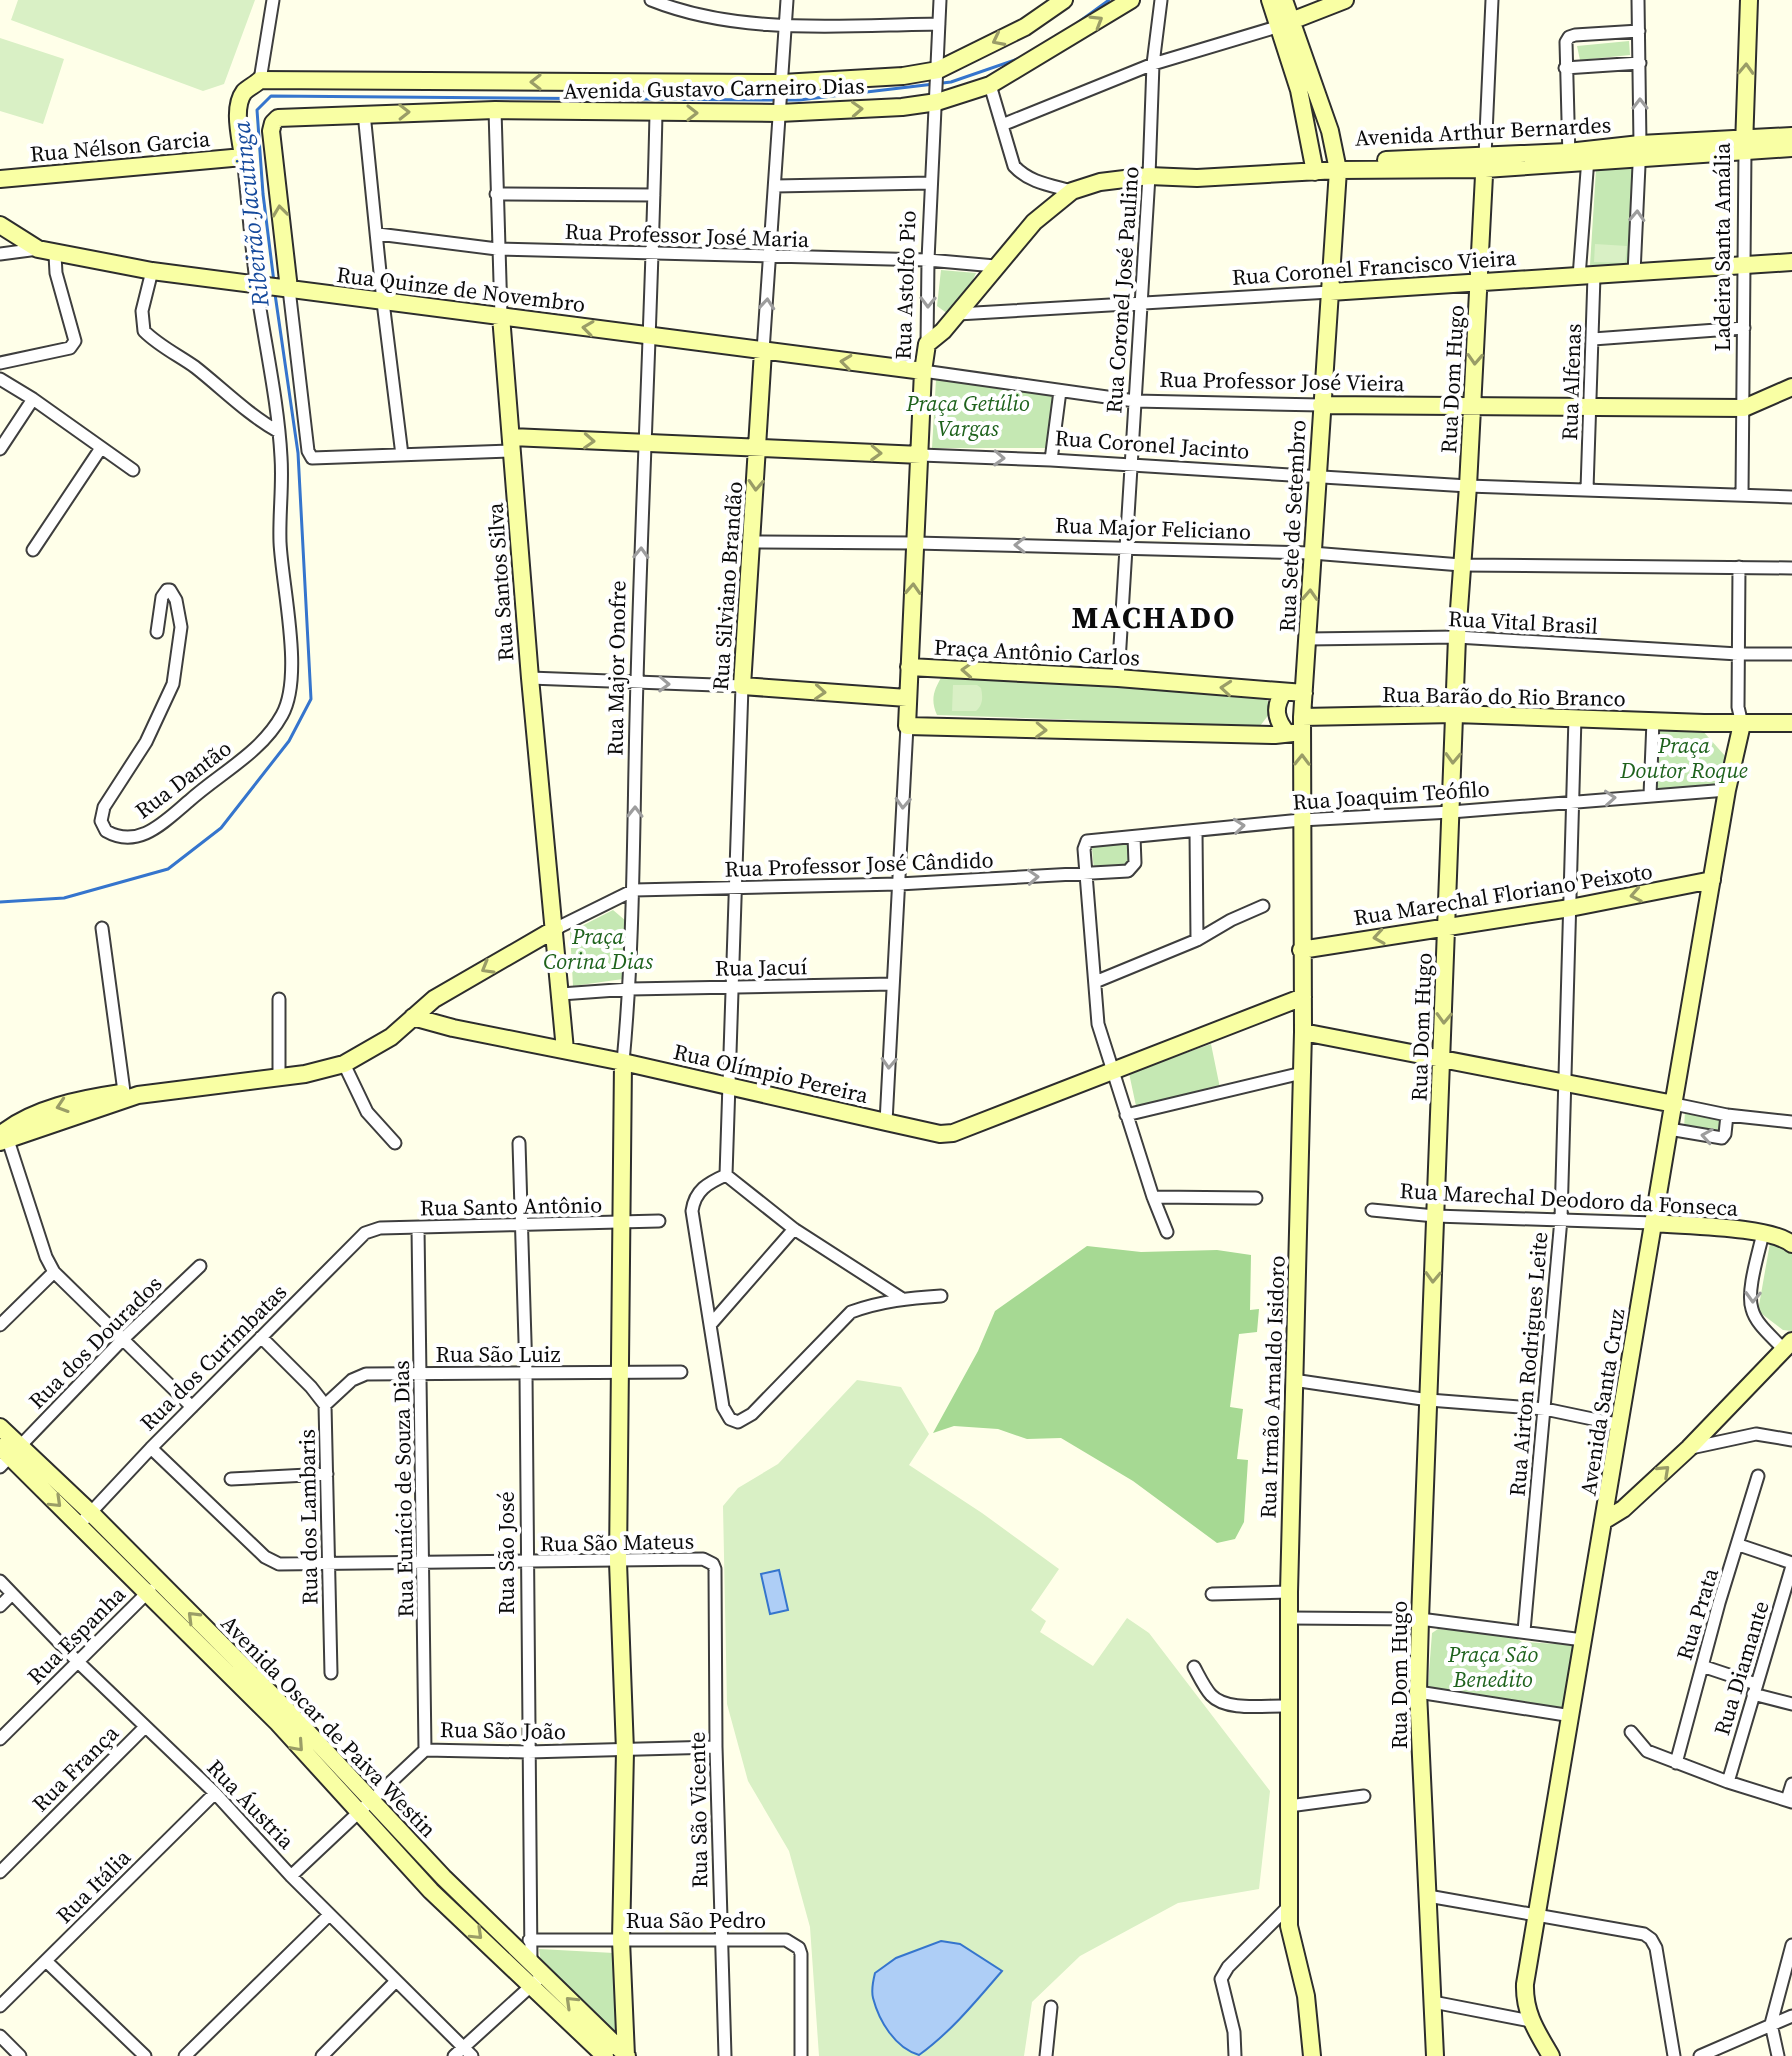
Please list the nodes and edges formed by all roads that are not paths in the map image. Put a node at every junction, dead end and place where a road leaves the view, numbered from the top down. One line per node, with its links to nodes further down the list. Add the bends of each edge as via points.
1 (273, 0): 21 (street)
2 (651, 0): 15 (street, via 703,16)
3 (787, 0): 15 (street, Rua Silviano Brandão)
4 (940, 0): 13 (street, Rua Astolfo Pio)
5 (1064, 0): 20 (street, Avenida Gustavo Carneiro Dias, one-way to 20)
6 (1131, 0): 23 (street, Avenida Gustavo Carneiro Dias, one-way to 6)
7 (1161, 0): 18 (street, Rua Coronel José Paulino)
8 (1345, 0): 14 (street)
9 (1492, 0): 40 (street, Rua Dom Hugo)
10 (1638, 0): 16 (street)
11 (1749, 0): 34 (street, Ladeira Santa Amália, one-way to 11)
12 (1281, 2): 14 (street)
13 (939, 24): 15 (street); 20 (street, Rua Astolfo Pio)
14 (1285, 24): 18 (street); 24 (street)
15 (786, 25): 22 (street, Rua Silviano Brandão)
16 (1639, 31): 17 (street); 19 (street, via 1569,37)
17 (1640, 63): 19 (street); 36 (street, one-way to 17)
18 (1153, 64): 30 (street); 43 (street, Rua Coronel José Paulino)
19 (1565, 68): 39 (street)
20 (938, 73): 22 (street, Avenida Gustavo Carneiro Dias); 25 (street, Rua Astolfo Pio)
21 (260, 80): 22 (street, Avenida Gustavo Carneiro Dias, one-way to 21); 38 (street, via 241,99)
22 (782, 85): 27 (street, Rua Silviano Brandão)
23 (990, 85): 25 (street, Avenida Gustavo Carneiro Dias); 30 (street)
24 (1306, 88): 31 (street, Rua Sete de Setembro); 32 (street)
25 (937, 97): 27 (street, Avenida Gustavo Carneiro Dias, one-way to 25, via 902,107); 45 (street, Rua Astolfo Pio)
26 (495, 110): 28 (street, Avenida Gustavo Carneiro Dias, one-way to 26); 29 (street, Avenida Gustavo Carneiro Dias); 48 (street, Rua Santos Silva)
27 (780, 110): 29 (street, Avenida Gustavo Carneiro Dias, one-way to 27); 46 (street, Rua Silviano Brandão)
28 (364, 113): 51 (street); 67 (street, Avenida Gustavo Carneiro Dias, one-way to 28, via 273,123 285,116)
29 (656, 113): 49 (street, Rua Major Onofre)
30 (1002, 125): 47 (street, via 1014,166 1036,181)
31 (1330, 131): 32 (street); 41 (street, Rua Sete de Setembro)
32 (1309, 136): 42 (street)
33 (1792, 136): 34 (street, Avenida Arthur Bernardes)
34 (1744, 144): 35 (street, Avenida Arthur Bernardes); 36 (street, Avenida Arthur Bernardes); 61 (street, Ladeira Santa Amália)
35 (1792, 148)
36 (1640, 151): 37 (street, Avenida Arthur Bernardes); 63 (street, one-way to 36)
37 (1588, 156): 39 (street, Avenida Arthur Bernardes); 64 (street, Rua Alfenas)
38 (243, 157): 44 (street, Rua Nélson Garcia); 66 (street)
39 (1569, 158): 40 (street, Avenida Arthur Bernardes)
40 (1485, 163): 41 (street, Avenida Arthur Bernardes); 65 (street, Rua Dom Hugo)
41 (1338, 166): 42 (street, Avenida Arthur Bernardes); 68 (street, Rua Sete de Setembro)
42 (1314, 167): 43 (street, Avenida Arthur Bernardes, via 1197,168)
43 (1149, 176): 47 (street, Avenida Arthur Bernardes); 70 (street, Rua Coronel José Paulino)
44 (0, 179)
45 (931, 183): 46 (street); 58 (street, Rua Astolfo Pio)
46 (775, 186): 57 (street, Rua Silviano Brandão)
47 (1072, 191): 60 (street, Avenida Arthur Bernardes, via 1034,222)
48 (496, 194): 49 (street); 53 (street, Rua Santos Silva)
49 (654, 195): 55 (street, Rua Major Onofre)
50 (0, 225): 52 (street, Rua Quinze de Novembro)
51 (378, 234): 53 (street, Rua Professor José Maria); 69 (street)
52 (38, 249): 54 (street); 56 (street, Rua Quinze de Novembro)
53 (497, 249): 55 (street, Rua Professor José Maria); 72 (street, Rua Santos Silva)
54 (0, 254)
55 (651, 254): 57 (street, Rua Professor José Maria); 74 (street, Rua Major Onofre)
56 (55, 255): 62 (street, Rua Quinze de Novembro); 78 (street, via 75,341 70,348)
57 (771, 258): 58 (street, Rua Professor José Maria); 77 (street, Rua Silviano Brandão, one-way to 57)
58 (928, 260): 60 (street, Rua Professor José Maria); 76 (street, Rua Astolfo Pio, one-way to 76)
59 (1792, 262): 61 (street, Rua Coronel Francisco Vieira)
60 (995, 266): 71 (street, Avenida Arthur Bernardes)
61 (1743, 266): 63 (street, Rua Coronel Francisco Vieira); 73 (street, Ladeira Santa Amália)
62 (152, 271): 66 (street, Rua Quinze de Novembro); 89 (street, via 142,311 144,331)
63 (1634, 273): 64 (street, Rua Coronel Francisco Vieira)
64 (1586, 276): 65 (street, Rua Coronel Francisco Vieira); 75 (street, Rua Alfenas)
65 (1479, 281): 68 (street, Rua Coronel Francisco Vieira); 86 (street, Rua Dom Hugo, one-way to 86)
66 (260, 286): 67 (street, Rua Quinze de Novembro); 89 (street)
67 (287, 288): 69 (street, Rua Quinze de Novembro); 95 (street, Rua Coronel Jacinto, via 312,458)
68 (1330, 292): 70 (street, Rua Coronel Francisco Vieira); 85 (street, Rua Sete de Setembro)
69 (383, 302): 72 (street, Rua Quinze de Novembro); 95 (street)
70 (1141, 303): 71 (street, Rua Coronel Francisco Vieira); 84 (street, Rua Coronel José Paulino)
71 (958, 314): 76 (street, Avenida Arthur Bernardes)
72 (501, 316): 74 (street, Rua Quinze de Novembro, one-way to 72); 91 (street, Rua Santos Silva)
73 (1744, 328): 75 (street); 88 (street, Ladeira Santa Amália)
74 (648, 336): 77 (street, Rua Quinze de Novembro); 90 (street, Rua Major Onofre)
75 (1593, 339): 87 (street, Rua Alfenas)
76 (927, 344): 79 (street, Rua Astolfo Pio)
77 (763, 351): 79 (street, Rua Quinze de Novembro, one-way to 77); 93 (street, Rua Silviano Brandão)
78 (0, 363)
79 (923, 371): 82 (street); 96 (street, Rua Astolfo Pio)
80 (0, 379): 83 (street)
81 (1792, 387): 88 (street)
82 (1060, 391): 84 (street, Rua Professor José Vieira); 97 (street)
83 (33, 399): 92 (street); 94 (street)
84 (1135, 401): 85 (street, Rua Professor José Vieira); 98 (street, Rua Coronel José Paulino)
85 (1321, 405): 86 (street, Rua Professor José Vieira); 100 (street, Rua Sete de Setembro)
86 (1472, 406): 87 (street, Rua Professor José Vieira); 101 (street, Rua Dom Hugo)
87 (1590, 407): 88 (street, Rua Professor José Vieira); 102 (street, Rua Alfenas)
88 (1744, 408): 103 (street, Ladeira Santa Amália)
89 (279, 432): 113 (street, Rua Dantão, via 280,540 291,665 291,689 282,715 238,764 154,830 125,839 106,831 101,821 173,684 181,627 170,590 162,597)
90 (645, 443): 91 (street, Rua Coronel Jacinto, one-way to 90); 93 (street, Rua Coronel Jacinto); 121 (street, Rua Major Onofre, one-way to 90)
91 (511, 444): 95 (street, Rua Coronel Jacinto); 119 (street, Rua Santos Silva)
92 (101, 448): 99 (street); 108 (street)
93 (758, 448): 96 (street, Rua Coronel Jacinto, one-way to 96); 105 (street, Rua Silviano Brandão, one-way to 105)
94 (0, 449)
95 (402, 455)
96 (921, 455): 97 (street, Rua Coronel Jacinto, one-way to 97); 106 (street, Rua Astolfo Pio)
97 (1051, 460): 98 (street, Rua Coronel Jacinto)
98 (1131, 466): 100 (street, Rua Coronel Jacinto); 107 (street, Rua Coronel José Paulino)
99 (133, 470)
100 (1318, 477): 101 (street, Rua Coronel Jacinto); 109 (street, Rua Sete de Setembro)
101 (1468, 486): 102 (street, Rua Coronel Jacinto); 110 (street, Rua Dom Hugo)
102 (1587, 489): 103 (street, Rua Coronel Jacinto)
103 (1742, 494): 104 (street, Rua Coronel Jacinto)
104 (1792, 497)
105 (753, 542): 106 (street, Rua Major Feliciano); 122 (street, Rua Silviano Brandão)
106 (915, 543): 107 (street, Rua Major Feliciano, one-way to 106); 118 (street, Rua Astolfo Pio, one-way to 106)
107 (1126, 547): 109 (street, Rua Major Feliciano); 120 (street, Rua Coronel José Paulino)
108 (33, 550)
109 (1312, 553): 110 (street, Rua Major Feliciano); 115 (street, Rua Sete de Setembro, one-way to 109)
110 (1461, 565): 111 (street, Rua Major Feliciano); 114 (street, Rua Dom Hugo)
111 (1739, 567): 112 (street, Rua Major Feliciano); 116 (street)
112 (1792, 568)
113 (157, 632)
114 (1457, 637): 115 (street, Rua Vital Brasil); 116 (street, Rua Vital Brasil); 126 (street, Rua Dom Hugo)
115 (1307, 639): 124 (street, Rua Sete de Setembro)
116 (1738, 654): 117 (street, Rua Vital Brasil); 130 (street)
117 (1792, 654)
118 (909, 667): 120 (street, Praça Antônio Carlos, one-way to 118); 125 (street, Praça Antônio Carlos)
119 (530, 678): 121 (street); 149 (street, Rua Santos Silva)
120 (1118, 678): 123 (street, Praça Antônio Carlos, one-way to 120)
121 (637, 683): 122 (street, one-way to 122); 143 (street, Rua Major Onofre, one-way to 121)
122 (742, 686): 125 (street, one-way to 125); 144 (street, Rua Silviano Brandão)
123 (1283, 693): 124 (street, Praça Antônio Carlos); 132 (street, via 1277,702 1280,725)
124 (1304, 693): 132 (street)
125 (907, 698): 131 (street, Praça Antônio Carlos)
126 (1455, 714): 127 (street, Rua Barão do Rio Branco); 132 (street, Rua Barão do Rio Branco); 136 (street, Rua Dom Hugo, one-way to 136)
127 (1575, 717): 128 (street, Rua Barão do Rio Branco); 135 (street, Rua Airton Rodrigues Leite)
128 (1653, 721): 130 (street, Rua Barão do Rio Branco); 134 (street)
129 (1792, 723): 130 (street)
130 (1736, 725): 133 (street)
131 (907, 726): 132 (street, one-way to 132, via 1133,732); 142 (street, one-way to 142)
132 (1297, 727): 137 (street, Rua Irmão Arnaldo Isidoro, one-way to 132)
133 (1727, 790): 134 (street); 141 (street, Avenida Santa Cruz)
134 (1650, 795): 135 (street, Rua Joaquim Teófilo, one-way to 134)
135 (1574, 801): 136 (street, Rua Joaquim Teófilo); 146 (street, Rua Airton Rodrigues Leite)
136 (1451, 812): 137 (street, Rua Joaquim Teófilo); 147 (street, Rua Dom Hugo)
137 (1301, 820): 138 (street, Rua Joaquim Teófilo, one-way to 137); 151 (street, Rua Irmão Arnaldo Isidoro)
138 (1196, 831): 139 (street, Rua Joaquim Teófilo); 150 (street)
139 (1134, 837): 140 (street, Rua Professor José Cândido, via 1133,867 1128,871); 140 (street, Rua Joaquim Teófilo, via 1087,841)
140 (1086, 875): 142 (street, Rua Professor José Cândido, one-way to 140); 152 (street)
141 (1712, 880): 146 (street, Rua Marechal Floriano Peixoto, one-way to 146); 171 (street, Avenida Santa Cruz)
142 (899, 884): 144 (street, Rua Professor José Cândido); 153 (street)
143 (634, 890): 144 (street, Rua Professor José Cândido); 149 (street); 155 (street, Rua Major Onofre)
144 (734, 890): 154 (street, Rua Silviano Brandão)
145 (1263, 906): 150 (street)
146 (1570, 908): 147 (street, Rua Marechal Floriano Peixoto); 168 (street, Rua Airton Rodrigues Leite)
147 (1447, 926): 151 (street, Rua Marechal Floriano Peixoto, one-way to 151); 162 (street, Rua Dom Hugo, one-way to 162)
148 (102, 928): 170 (street)
149 (555, 929): 156 (street, Rua Santos Silva); 159 (street, one-way to 159)
150 (1197, 940): 152 (street)
151 (1301, 950): 157 (street, Rua Irmão Arnaldo Isidoro)
152 (1095, 982): 165 (street, via 1098,1024)
153 (893, 984): 154 (street, Rua Jacuí); 174 (street, one-way to 174)
154 (734, 988): 155 (street, Rua Jacuí); 169 (street, Rua Silviano Brandão)
155 (630, 989): 156 (street); 163 (street, Rua Major Onofre)
156 (561, 994): 161 (street, Rua Santos Silva)
157 (1303, 997): 160 (street, Rua Irmão Arnaldo Isidoro); 165 (street, Rua Olímpio Pereira)
158 (279, 999): 167 (street)
159 (413, 1017): 161 (street, Rua Olímpio Pereira); 164 (street, via 391,1037)
160 (1303, 1032): 162 (street); 166 (street, Rua Irmão Arnaldo Isidoro)
161 (565, 1050): 163 (street, Rua Olímpio Pereira)
162 (1442, 1059): 168 (street); 184 (street, Rua Dom Hugo)
163 (623, 1062): 169 (street, Rua Olímpio Pereira); 188 (street, Rua Major Onofre)
164 (344, 1064): 167 (street); 178 (street, via 367,1112)
165 (1112, 1073): 172 (street); 174 (street, Rua Olímpio Pereira, via 953,1133)
166 (1302, 1073): 172 (street); 209 (street, Rua Irmão Arnaldo Isidoro)
167 (279, 1076): 170 (street)
168 (1565, 1082): 171 (street); 185 (street, Rua Airton Rodrigues Leite)
169 (728, 1086): 174 (street, Rua Olímpio Pereira); 180 (street, Rua Silviano Brandão)
170 (129, 1096): 177 (street)
171 (1674, 1104): 173 (street); 176 (street, Avenida Santa Cruz)
172 (1126, 1115): 181 (street)
173 (1727, 1115): 175 (street); 176 (street, one-way to 176, via 1722,1138)
174 (886, 1122)
175 (1792, 1122)
176 (1669, 1129): 187 (street, Avenida Santa Cruz)
177 (3, 1137): 197 (street)
178 (395, 1143)
179 (519, 1143): 189 (street, Rua São José)
180 (726, 1175): 191 (street); 200 (street, via 699,1190 693,1201)
181 (1153, 1197): 182 (street); 192 (street)
182 (1256, 1198)
183 (1372, 1210): 184 (street, Rua Marechal Deodoro da Fonseca)
184 (1435, 1216): 185 (street, Rua Marechal Deodoro da Fonseca); 210 (street, Rua Dom Hugo, one-way to 210)
185 (1561, 1219): 187 (street, Rua Marechal Deodoro da Fonseca); 213 (street, Rua Airton Rodrigues Leite)
186 (659, 1221): 188 (street, Rua Santo Antônio)
187 (1654, 1223): 194 (street, Rua Marechal Deodoro da Fonseca); 214 (street, Avenida Santa Cruz)
188 (621, 1224): 189 (street, Rua Santo Antônio); 206 (street, Rua Major Onofre)
189 (521, 1225): 190 (street, Rua Santo Antônio); 208 (street, Rua São José)
190 (418, 1228): 193 (street, Rua Santo Antônio); 207 (street, Rua Eunício de Souza Dias)
191 (794, 1229): 199 (street); 200 (street)
192 (1167, 1232)
193 (365, 1233): 202 (street, Rua dos Curimbatas)
194 (1763, 1233): 195 (street, Rua Marechal Deodoro da Fonseca); 204 (street, one-way to 204, via 1751,1309)
195 (1792, 1244)
196 (200, 1266): 203 (street, Rua dos Dourados)
197 (54, 1272): 201 (street); 203 (street)
198 (941, 1296): 199 (street)
199 (901, 1298): 200 (street, via 851,1312 752,1414 738,1422 723,1407)
200 (711, 1324)
201 (0, 1325)
202 (261, 1337): 211 (street, Rua dos Lambaris); 212 (street, Rua dos Curimbatas)
203 (122, 1340): 212 (street); 219 (street, Rua dos Dourados)
204 (1789, 1348): 218 (street)
205 (681, 1372): 206 (street, Rua São Luiz)
206 (622, 1373): 208 (street, Rua São Luiz); 227 (street, Rua Major Onofre)
207 (421, 1374): 208 (street, Rua São Luiz); 211 (street, Rua São Luiz, via 359,1376); 226 (street, Rua Eunício de Souza Dias)
208 (526, 1374): 229 (street, Rua São José)
209 (1293, 1380): 210 (street); 234 (street, Rua Irmão Arnaldo Isidoro)
210 (1429, 1400): 213 (street); 239 (street, Rua Dom Hugo)
211 (325, 1405): 220 (street, Rua dos Lambaris)
212 (192, 1407): 217 (street, Rua dos Curimbatas)
213 (1545, 1409): 214 (street); 240 (street, Rua Airton Rodrigues Leite)
214 (1621, 1425): 224 (street, Avenida Santa Cruz)
215 (0, 1427): 219 (street, Avenida Oscar de Paiva Westin)
216 (1792, 1440): 218 (street, via 1756,1434)
217 (151, 1448): 223 (street, Rua dos Curimbatas); 228 (street, Rua São Mateus, via 272,1562)
218 (1689, 1448): 224 (street, one-way to 218)
219 (7, 1455): 223 (street, Avenida Oscar de Paiva Westin)
220 (327, 1474): 222 (street); 228 (street, Rua dos Lambaris)
221 (1758, 1476): 225 (street, Rua Prata)
222 (231, 1479)
223 (85, 1519): 233 (street, Avenida Oscar de Paiva Westin)
224 (1605, 1520): 241 (street, Avenida Santa Cruz)
225 (1739, 1545): 231 (street); 243 (street, Rua Prata)
226 (424, 1561): 228 (street, Rua São Mateus); 229 (street, Rua São Mateus); 256 (street, Rua Eunício de Souza Dias)
227 (618, 1562): 229 (street, Rua São Mateus); 230 (street, Rua São Mateus, via 703,1559); 257 (street, Rua Major Onofre)
228 (330, 1563): 245 (street, Rua dos Lambaris)
229 (526, 1563): 258 (street, Rua São José)
230 (713, 1564): 255 (street, Rua São Vicente)
231 (1792, 1565): 246 (street, Rua Diamante)
232 (0, 1581): 235 (street, Rua Áustria)
233 (152, 1588): 242 (street, Rua Espanha); 251 (street, Avenida Oscar de Paiva Westin)
234 (1289, 1592): 236 (street); 238 (street, Rua Irmão Arnaldo Isidoro)
235 (12, 1594): 237 (street); 242 (street, Rua Áustria)
236 (1212, 1594)
237 (0, 1606)
238 (1289, 1618): 239 (street); 249 (street, Rua Irmão Arnaldo Isidoro)
239 (1420, 1619): 240 (street); 247 (street, Rua Dom Hugo)
240 (1524, 1631): 241 (street)
241 (1583, 1640): 250 (street, Avenida Santa Cruz)
242 (77, 1661): 252 (street, Rua Áustria); 254 (street, Rua Espanha)
243 (1702, 1666): 246 (street); 259 (street, Rua Prata)
244 (1194, 1667): 249 (street, via 1217,1700)
245 (331, 1673)
246 (1754, 1689): 248 (street); 260 (street, Rua Diamante)
247 (1418, 1692): 250 (street); 272 (street, Rua Dom Hugo)
248 (1792, 1704)
249 (1287, 1706): 266 (street, Rua Irmão Arnaldo Isidoro)
250 (1572, 1716): 275 (street, Avenida Santa Cruz)
251 (284, 1717): 264 (street, Avenida Oscar de Paiva Westin); 267 (street, Avenida Oscar de Paiva Westin, one-way to 267)
252 (145, 1727): 262 (street, Rua Áustria); 268 (street, Rua França)
253 (1631, 1732): 259 (street, via 1647,1751)
254 (0, 1739)
255 (716, 1747): 257 (street, Rua São João); 276 (street, Rua São Vicente)
256 (425, 1750): 258 (street, Rua São João); 264 (street, Rua São João)
257 (625, 1751): 258 (street, Rua São João); 278 (street, Rua Major Onofre)
258 (528, 1752): 277 (street, Rua São José)
259 (1676, 1763): 260 (street)
260 (1728, 1782): 265 (street)
261 (1792, 1784): 265 (street)
262 (215, 1793): 269 (street, Rua Áustria); 280 (street, Rua Itália)
263 (1364, 1796): 266 (street)
264 (373, 1800): 267 (street, Rua São João); 270 (street, Avenida Oscar de Paiva Westin)
265 (1790, 1801)
266 (1289, 1806): 273 (street, Rua Irmão Arnaldo Isidoro)
267 (359, 1814): 269 (street, Rua São João); 271 (street, Avenida Oscar de Paiva Westin)
268 (0, 1872)
269 (291, 1876): 274 (street, Rua Áustria)
270 (444, 1878): 271 (street); 281 (street, Avenida Oscar de Paiva Westin)
271 (431, 1891): 281 (street, Avenida Oscar de Paiva Westin, one-way to 281)
272 (1428, 1896): 275 (street); 283 (street, Rua Dom Hugo)
273 (1289, 1906): 300 (street, via 1221,1979); 301 (street, Rua Irmão Arnaldo Isidoro, via 1292,1947 1311,2023)
274 (329, 1915): 282 (street, Rua Áustria); 293 (street)
275 (1536, 1917): 287 (street, Avenida Santa Cruz, via 1524,2001); 304 (street, via 1651,1939)
276 (720, 1938): 278 (street, Rua São Pedro); 297 (street, Rua São Vicente); 298 (street, Rua São Pedro, via 786,1940 799,1948)
277 (529, 1940): 278 (street, Rua São Pedro); 281 (street, Rua São José)
278 (621, 1940): 296 (street, Rua Major Onofre)
279 (1792, 1945): 288 (street)
280 (46, 1961): 284 (street, Rua Itália); 292 (street)
281 (531, 1975): 290 (street); 295 (street, Avenida Oscar de Paiva Westin); 296 (street, Avenida Oscar de Paiva Westin, one-way to 281)
282 (395, 1982): 290 (street, Rua Áustria); 294 (street)
283 (1433, 2002): 287 (street); 302 (street, Rua Dom Hugo)
284 (0, 2006)
285 (1051, 2007): 299 (street)
286 (1792, 2016): 288 (street)
287 (1530, 2021): 303 (street)
288 (1771, 2024): 305 (street); 306 (street)
289 (0, 2036): 291 (street)
290 (463, 2053)
291 (20, 2056)
292 (145, 2056)
293 (185, 2056)
294 (322, 2056)
295 (605, 2056)
296 (626, 2056)
297 (725, 2056)
298 (801, 2056)
299 (1046, 2056)
300 (1235, 2056)
301 (1312, 2056)
302 (1435, 2056)
303 (1551, 2056)
304 (1674, 2056)
305 (1700, 2056)
306 (1778, 2056)

